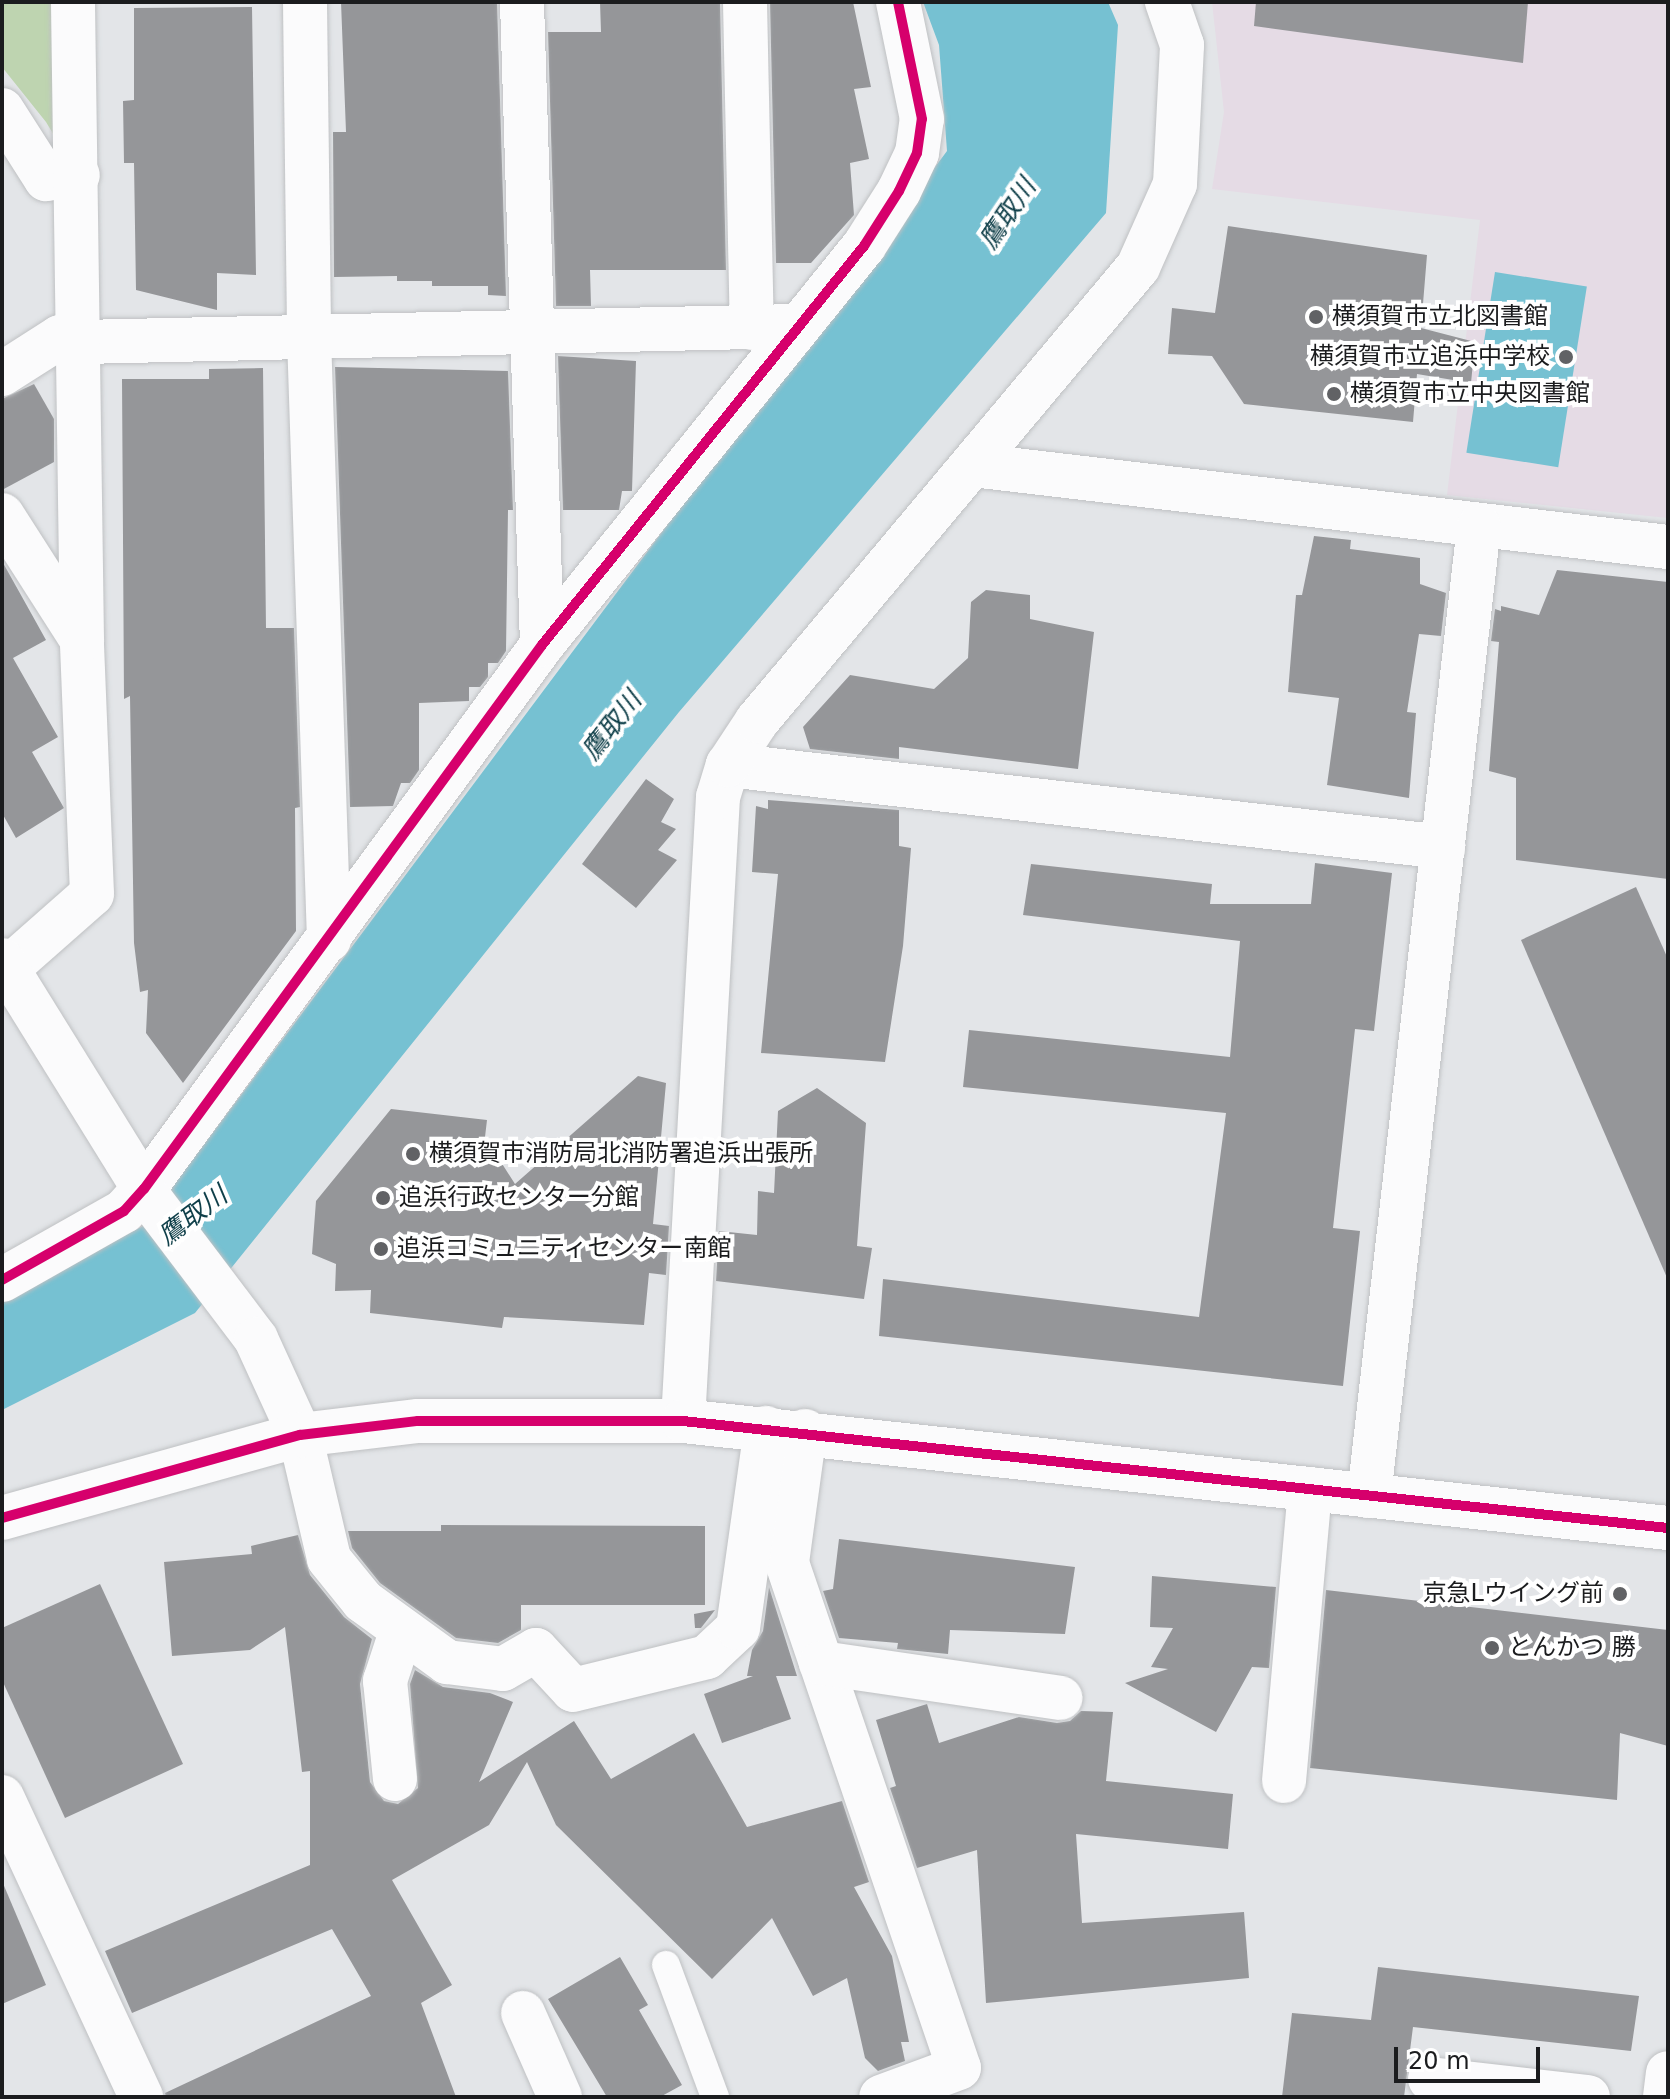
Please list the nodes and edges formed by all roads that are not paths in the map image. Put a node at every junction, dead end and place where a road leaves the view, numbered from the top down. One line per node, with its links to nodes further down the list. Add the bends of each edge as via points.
1 (73, 2): 8 (street)
2 (305, 2): 12 (street)
3 (522, 2): 11 (street)
4 (745, 2): 10 (street)
5 (898, 2): 9 (street, via 922,119 917,153 864,246)
6 (1167, 2): 15 (street, via 1182,45 1175,184 1138,267)
7 (2, 110): 8 (street, via 46,179)
8 (78, 175): 13 (street)
9 (797, 326): 10 (street); 20 (street)
10 (752, 328): 11 (street)
11 (534, 334): 12 (street); 20 (street)
12 (309, 337): 13 (street); 23 (street)
13 (81, 338): 14 (street, via 60,337); 19 (street)
14 (2, 374)
15 (973, 465): 17 (street); 21 (street, via 757,721)
16 (2, 515): 19 (street)
17 (1479, 526): 18 (street); 22 (street)
18 (1668, 547)
19 (82, 640): 24 (street, via 92,894)
20 (542, 645): 23 (street)
21 (728, 765): 22 (street); 27 (street, via 718,797)
22 (1443, 847): 31 (street)
23 (329, 940): 25 (street)
24 (4, 965): 25 (street)
25 (148, 1194): 26 (street); 29 (street, via 256,1339)
26 (2, 1280)
27 (683, 1421): 28 (street); 29 (street, via 418,1421)
28 (786, 1430): 30 (street); 34 (street, via 738,1628 707,1657 573,1690 536,1650 503,1669 461,1664 447,1662); 35 (street, via 787,1563)
29 (300, 1435): 32 (street); 34 (street, via 329,1559 363,1601)
30 (1310, 1489): 31 (street); 38 (street)
31 (1369, 1496): 33 (street)
32 (2, 1518)
33 (1668, 1528)
34 (401, 1632): 37 (street, via 385,1681)
35 (821, 1663): 36 (street); 47 (street, via 959,2068)
36 (1060, 1698)
37 (395, 1779)
38 (1284, 1781)
39 (2, 1797): 44 (street)
40 (666, 1965): 46 (lane)
41 (523, 2013): 45 (street)
42 (1668, 2073): 49 (street)
43 (1430, 2079): 48 (street)
44 (141, 2097)
45 (560, 2097)
46 (715, 2097)
47 (881, 2097)
48 (1588, 2097)
49 (1665, 2097)

